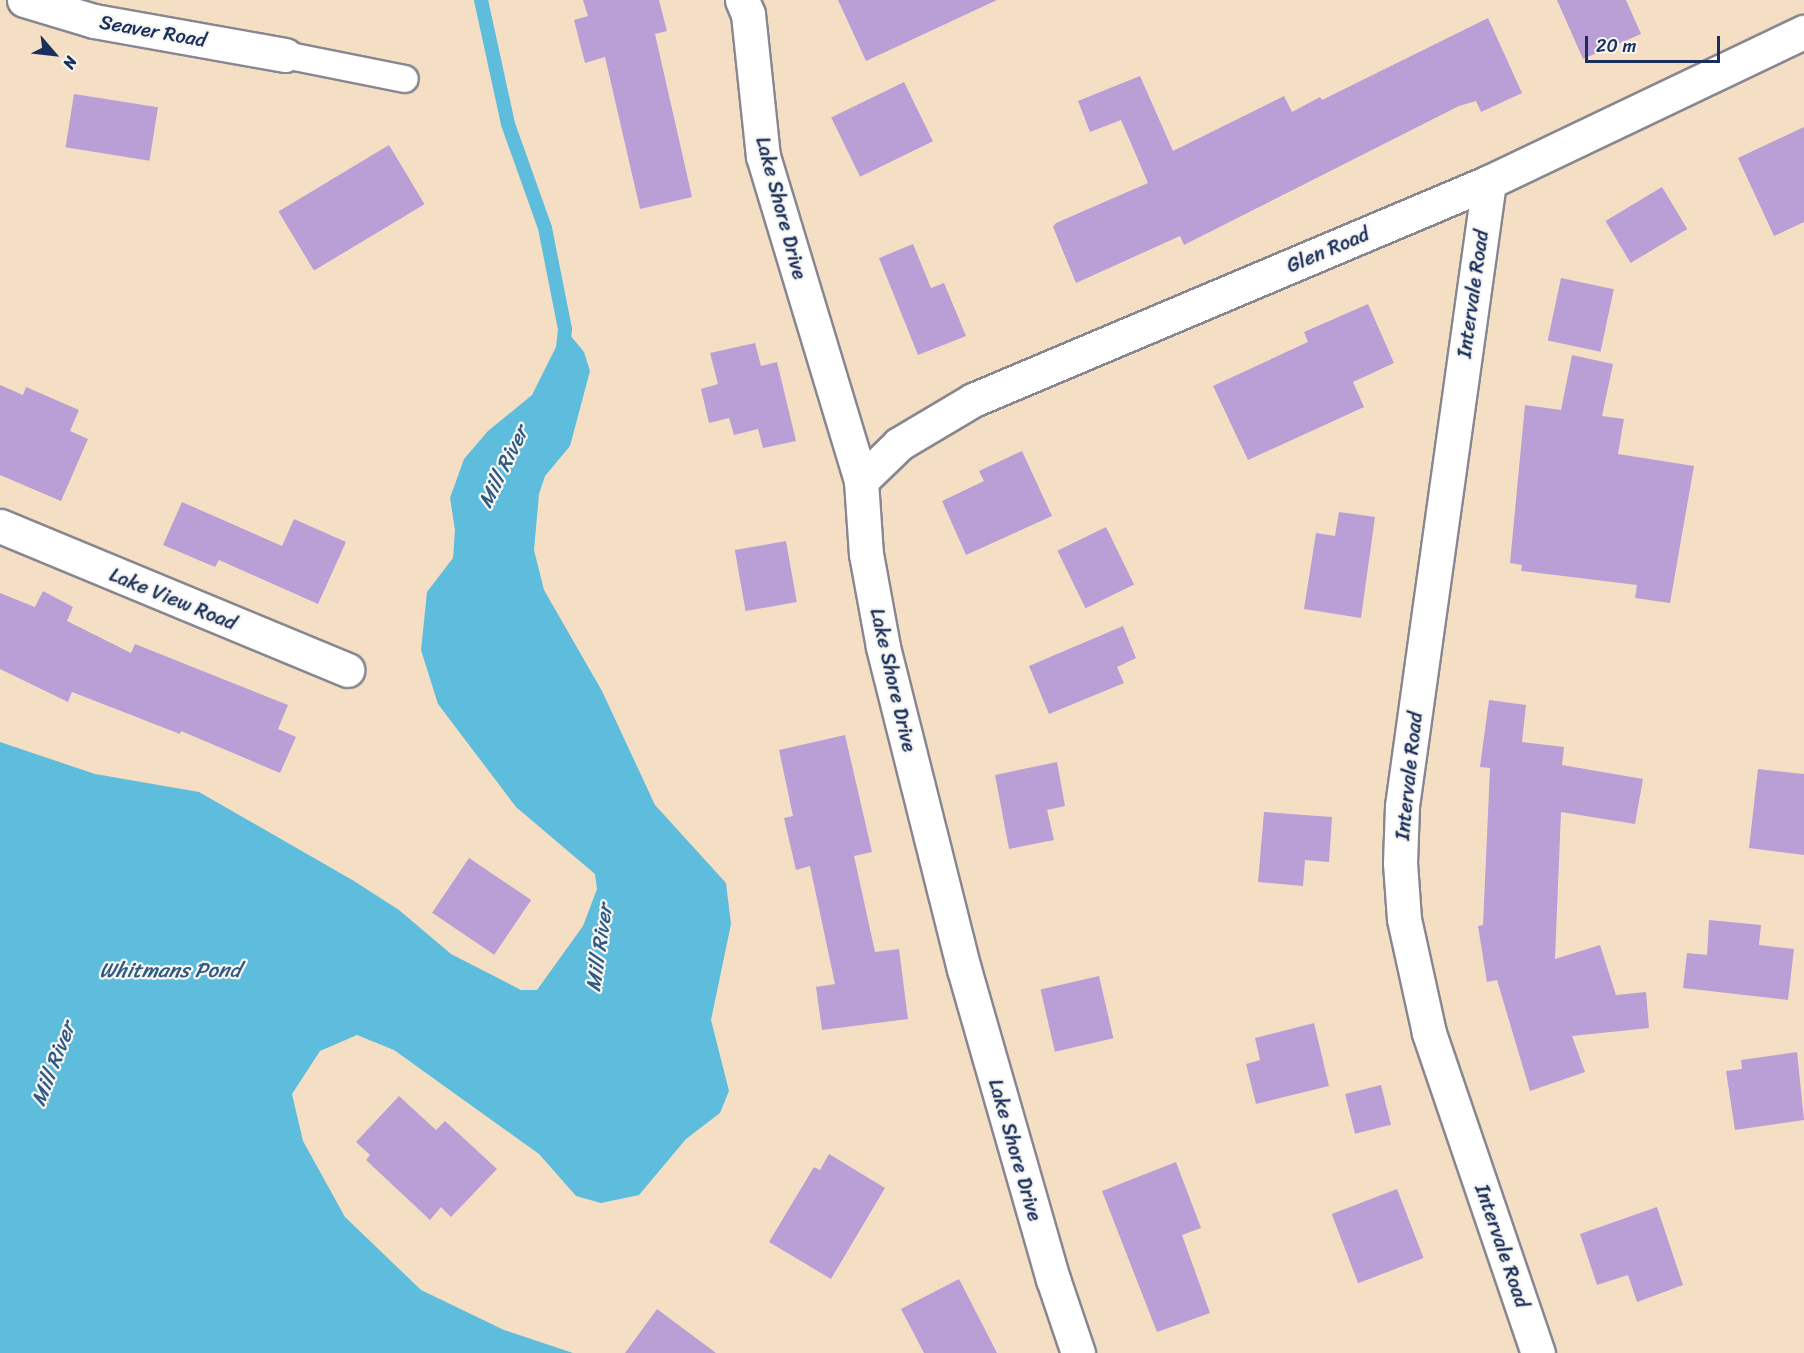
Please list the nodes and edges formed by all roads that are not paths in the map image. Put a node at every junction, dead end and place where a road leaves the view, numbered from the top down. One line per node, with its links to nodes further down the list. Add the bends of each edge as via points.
1 (24, 0): 4 (street, Seaver Road, via 94,21)
2 (750, 5): 7 (street, Lake Shore Drive, via 763,156)
3 (1804, 32): 6 (street, Glen Road)
4 (285, 55): 5 (lane)
5 (405, 79)
6 (1489, 182): 7 (street, Glen Road, via 973,400 899,444); 11 (street, Intervale Road, via 1404,794 1400,863 1404,919 1429,1033)
7 (861, 481): 10 (street, Lake Shore Drive, via 866,554 888,670 964,969)
8 (0, 526): 9 (street, Lake View Road)
9 (347, 670)
10 (1078, 1353)
11 (1539, 1353)

